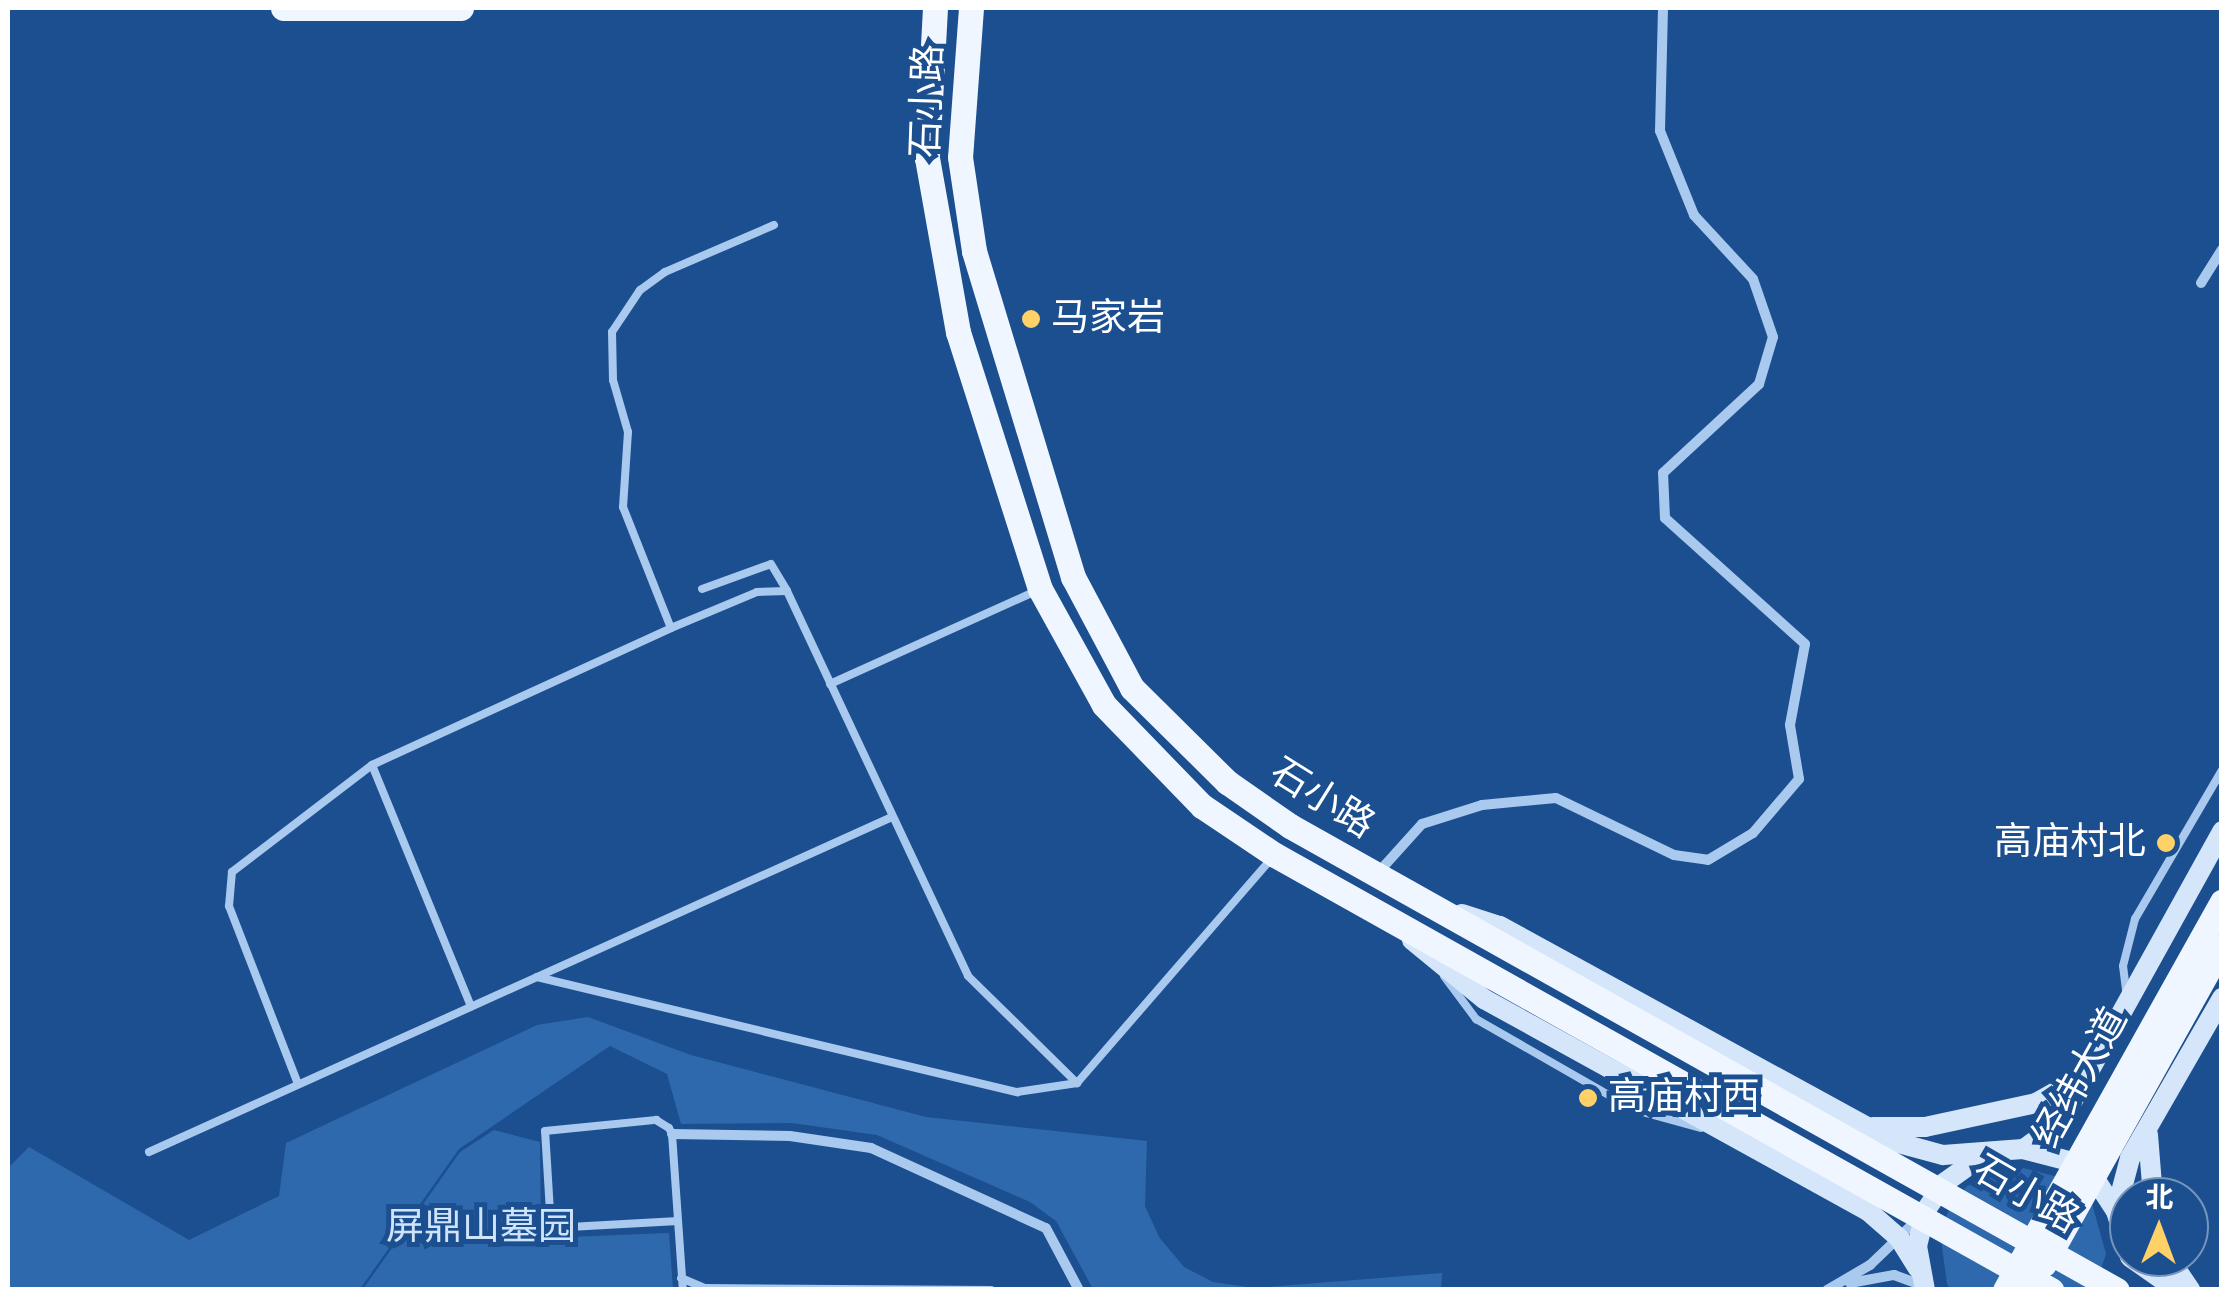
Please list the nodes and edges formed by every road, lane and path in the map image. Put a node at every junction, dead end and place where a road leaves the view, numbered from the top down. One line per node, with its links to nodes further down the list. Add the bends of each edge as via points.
1 (283, 8): 2 (main road)
2 (461, 8)
3 (935, 8): 10 (main road, 石小路, via 925,109 932,209 980,410)
4 (972, 8): 19 (main road, 石小路, via 960,112 965,204 993,326 1073,577 1132,688 1178,737 1258,804)
5 (1663, 8): 19 (street, via 1660,131 1694,215 1753,280 1772,337 1759,384 1663,473 1665,518 1805,644 1790,725 1799,779 1754,833 1708,860 1674,855 1556,798 1482,806 1422,824)
6 (774, 225): 12 (lane, via 666,272 631,300 612,332 613,380 628,432 623,507)
7 (2222, 250): 8 (street)
8 (2200, 283)
9 (702, 589): 11 (lane, via 771,564)
10 (1040, 589): 13 (lane); 18 (main road, 石小路, via 1104,705 1202,806)
11 (787, 590): 12 (lane, via 757,592); 13 (lane)
12 (671, 628): 14 (lane)
13 (830, 684): 16 (lane)
14 (372, 765): 27 (lane); 29 (lane, via 244,860 228,889)
15 (2222, 770): 25 (lane, via 2136,920 2123,966)
16 (892, 817): 24 (lane); 30 (lane, via 968,976)
17 (2222, 830): 25 (street)
18 (1275, 855): 22 (main road, 石小路); 30 (lane)
19 (1375, 876): 20 (main road, 石小路)
20 (1412, 899): 33 (street, via 1500,926); 54 (main road, 石小路)
21 (2222, 901): 51 (main road, 经纬大道)
22 (1385, 916): 44 (street, via 1484,1000 1868,1211); 53 (main road, 石小路)
23 (2222, 946): 52 (main road, 经纬大道)
24 (537, 977): 27 (lane); 30 (lane, via 1017,1092)
25 (2127, 994): 28 (street)
26 (2222, 998): 32 (street)
27 (471, 1006): 29 (lane)
28 (2085, 1075): 31 (street); 33 (street, via 2036,1102 1925,1126)
29 (298, 1084): 37 (lane)
30 (1077, 1084)
31 (2070, 1105): 35 (street, via 2051,1135); 36 (street, via 2066,1127 2073,1143 2110,1162)
32 (2151, 1120): 36 (street); 40 (street)
33 (1866, 1126): 38 (street, via 1920,1152)
34 (672, 1134): 43 (lane); 43 (lane, via 656,1120 550,1128 543,1135 551,1228); 50 (street, via 790,1136 871,1148 1046,1228)
35 (2023, 1149): 38 (street); 41 (street, via 2069,1161)
36 (2134, 1151): 39 (street)
37 (149, 1152)
38 (1985, 1155): 42 (street, via 1944,1183)
39 (2126, 1177)
40 (2150, 1177)
41 (2109, 1200)
42 (1926, 1210): 44 (street); 46 (street)
43 (678, 1221): 45 (lane)
44 (1899, 1238): 46 (street); 47 (street)
45 (681, 1278): 48 (lane); 49 (lane, via 704,1288)
46 (1922, 1281): 47 (street, via 1894,1275)
47 (1833, 1287)
48 (683, 1290)
49 (991, 1290)
50 (1079, 1290)
51 (2005, 1290)
52 (2029, 1290)
53 (2051, 1290)
54 (2117, 1290)

